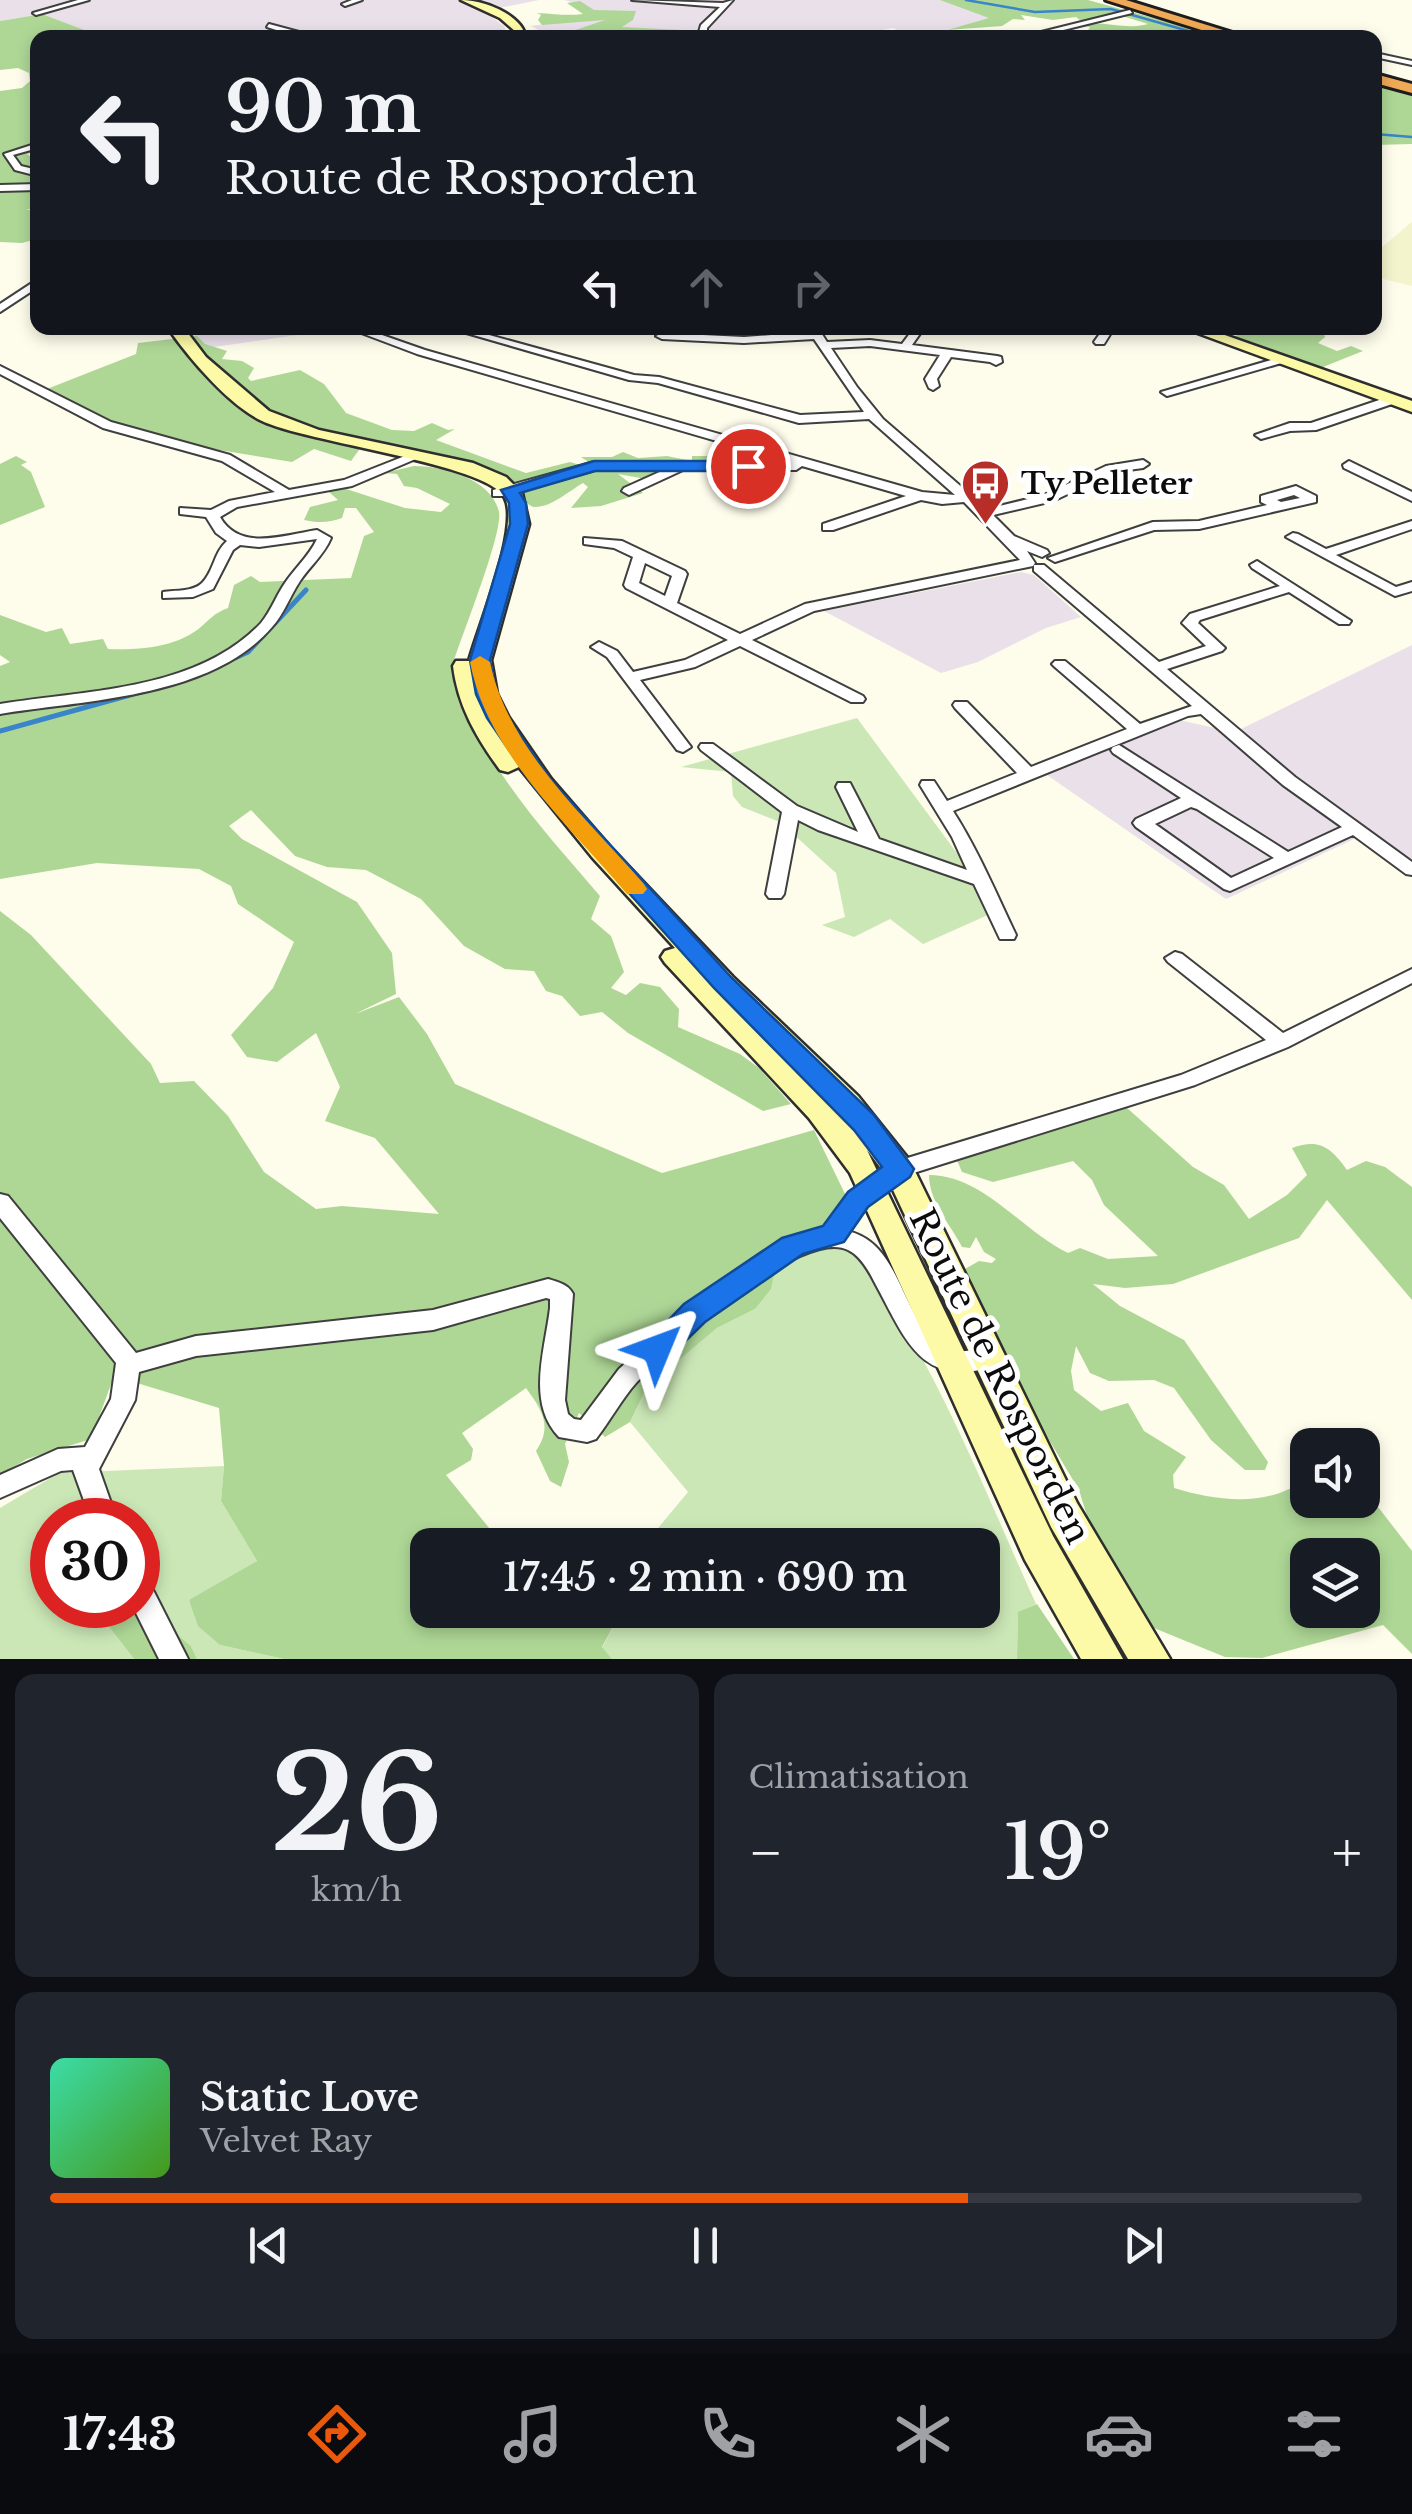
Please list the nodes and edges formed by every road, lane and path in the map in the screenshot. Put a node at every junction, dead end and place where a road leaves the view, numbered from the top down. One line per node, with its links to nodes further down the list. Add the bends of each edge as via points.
1 (86, 0): 10 (street)
2 (359, 0): 8 (street)
3 (463, 0): 13 (main road)
4 (635, 0): 7 (street)
5 (1098, 0): 9 (highway)
6 (1112, 0): 9 (highway)
7 (728, 3): 14 (street)
8 (345, 4)
9 (1139, 10): 15 (street); 16 (highway); 17 (highway)
10 (36, 14)
11 (269, 26): 12 (street)
12 (283, 30)
13 (516, 30)
14 (703, 30)
15 (1054, 30)
16 (1204, 30)
17 (1213, 30)
18 (1382, 57): 19 (street)
19 (1412, 64)
20 (1382, 82): 21 (highway)
21 (1412, 91)
22 (30, 148): 23 (street, via 8,156)
23 (30, 172)
24 (9, 173): 25 (street)
25 (30, 174)
26 (30, 187): 27 (street)
27 (0, 188)
28 (30, 288): 29 (street)
29 (0, 309)
30 (169, 335): 55 (main road, via 200,375 252,419 292,436)
31 (181, 335): 55 (main road, via 263,415)
32 (371, 335): 50 (street)
33 (479, 335): 45 (street)
34 (914, 335): 40 (street)
35 (1104, 335): 39 (street)
36 (1212, 335): 43 (main road)
37 (662, 336): 38 (street)
38 (819, 336): 40 (street); 53 (street)
39 (1100, 342)
40 (906, 347): 41 (street)
41 (948, 353): 42 (street); 48 (street, via 930,379)
42 (998, 359)
43 (1282, 360): 49 (street); 51 (main road)
44 (0, 369): 63 (street, via 107,425 226,458)
45 (604, 370): 46 (street); 53 (street, via 806,420)
46 (590, 378)
47 (577, 385): 50 (street)
48 (934, 386)
49 (1166, 392)
50 (563, 393): 57 (street)
51 (1391, 400): 52 (main road); 54 (street, via 1312,427)
52 (1412, 408)
53 (872, 414): 66 (street)
54 (1261, 435)
55 (414, 457): 62 (main road); 63 (street)
56 (1142, 464): 69 (street)
57 (816, 465): 59 (street); 64 (street)
58 (1349, 465): 60 (street)
59 (680, 466): 61 (street); 62 (street, via 594,466)
60 (1405, 488): 65 (street)
61 (629, 491)
62 (504, 492): 114 (main road, Route de Rosporden, via 518,503 519,524 480,660 498,718 542,784 601,852 864,1122); 114 (main road, Route de Rosporden, via 504,530 464,659 484,732 554,823)
63 (289, 495): 70 (street)
64 (920, 496): 66 (street); 72 (street)
65 (1412, 496)
66 (967, 498): 69 (street)
67 (1280, 507): 78 (street, via 1199,525 1153,526)
68 (186, 511): 70 (street)
69 (985, 513): 78 (street)
70 (214, 514): 74 (street, via 217,526)
71 (1412, 525): 76 (street)
72 (828, 528)
73 (1293, 538): 76 (street)
74 (238, 540): 82 (street, via 208,586); 92 (street, via 324,538 269,624 248,644 153,685)
75 (589, 542): 77 (street)
76 (1325, 554): 80 (street, via 1395,592)
77 (640, 555): 83 (street, via 630,585); 83 (street, via 680,574)
78 (1041, 561): 85 (street, via 823,603); 88 (street)
79 (1257, 565): 81 (street)
80 (1412, 586)
81 (1291, 587): 84 (street); 88 (street, via 1195,617 1192,628 1217,648)
82 (168, 595)
83 (669, 605): 85 (street)
84 (1344, 621)
85 (742, 641): 89 (street, via 690,664); 90 (street)
86 (599, 647): 89 (street)
87 (1060, 664): 94 (street)
88 (1160, 667): 93 (street)
89 (630, 677): 95 (street)
90 (857, 699)
91 (961, 706): 98 (street)
92 (0, 709)
93 (1206, 709): 94 (street); 104 (street)
94 (1137, 730): 98 (street)
95 (683, 747)
96 (707, 747): 103 (street)
97 (1119, 750): 101 (street)
98 (1028, 774): 102 (street)
99 (928, 785): 102 (street)
100 (844, 786): 105 (street)
101 (1192, 800): 106 (street); 106 (street, via 1142,823 1230,884)
102 (944, 808): 108 (street)
103 (792, 810): 105 (street); 109 (street)
104 (1352, 829): 106 (street); 107 (street)
105 (872, 843): 108 (street)
106 (1282, 861)
107 (1412, 870)
108 (982, 881): 110 (street)
109 (775, 894)
110 (1007, 935)
111 (1175, 958): 113 (street)
112 (1412, 975): 113 (street)
113 (1281, 1042): 114 (street, via 1142,1096)
114 (886, 1178): 116 (street, via 842,1217); 117 (main road, Route de Rosporden)
115 (0, 1202): 118 (street)
116 (833, 1234): 117 (street, via 866,1251 928,1349 942,1360); 118 (street, via 793,1246 694,1313 626,1378 587,1432 564,1427 553,1406 550,1379 566,1308 561,1294 548,1288 433,1320 196,1346)
117 (973, 1360): 124 (main road, Route de Rosporden, via 1038,1548); 125 (main road, Route de Rosporden)
118 (128, 1365): 119 (street, via 123,1400)
119 (91, 1458): 120 (street, via 58,1460); 121 (street, via 87,1479)
120 (0, 1487)
121 (95, 1498)
122 (158, 1628): 123 (street)
123 (174, 1659)
124 (1103, 1659)
125 (1150, 1659)

